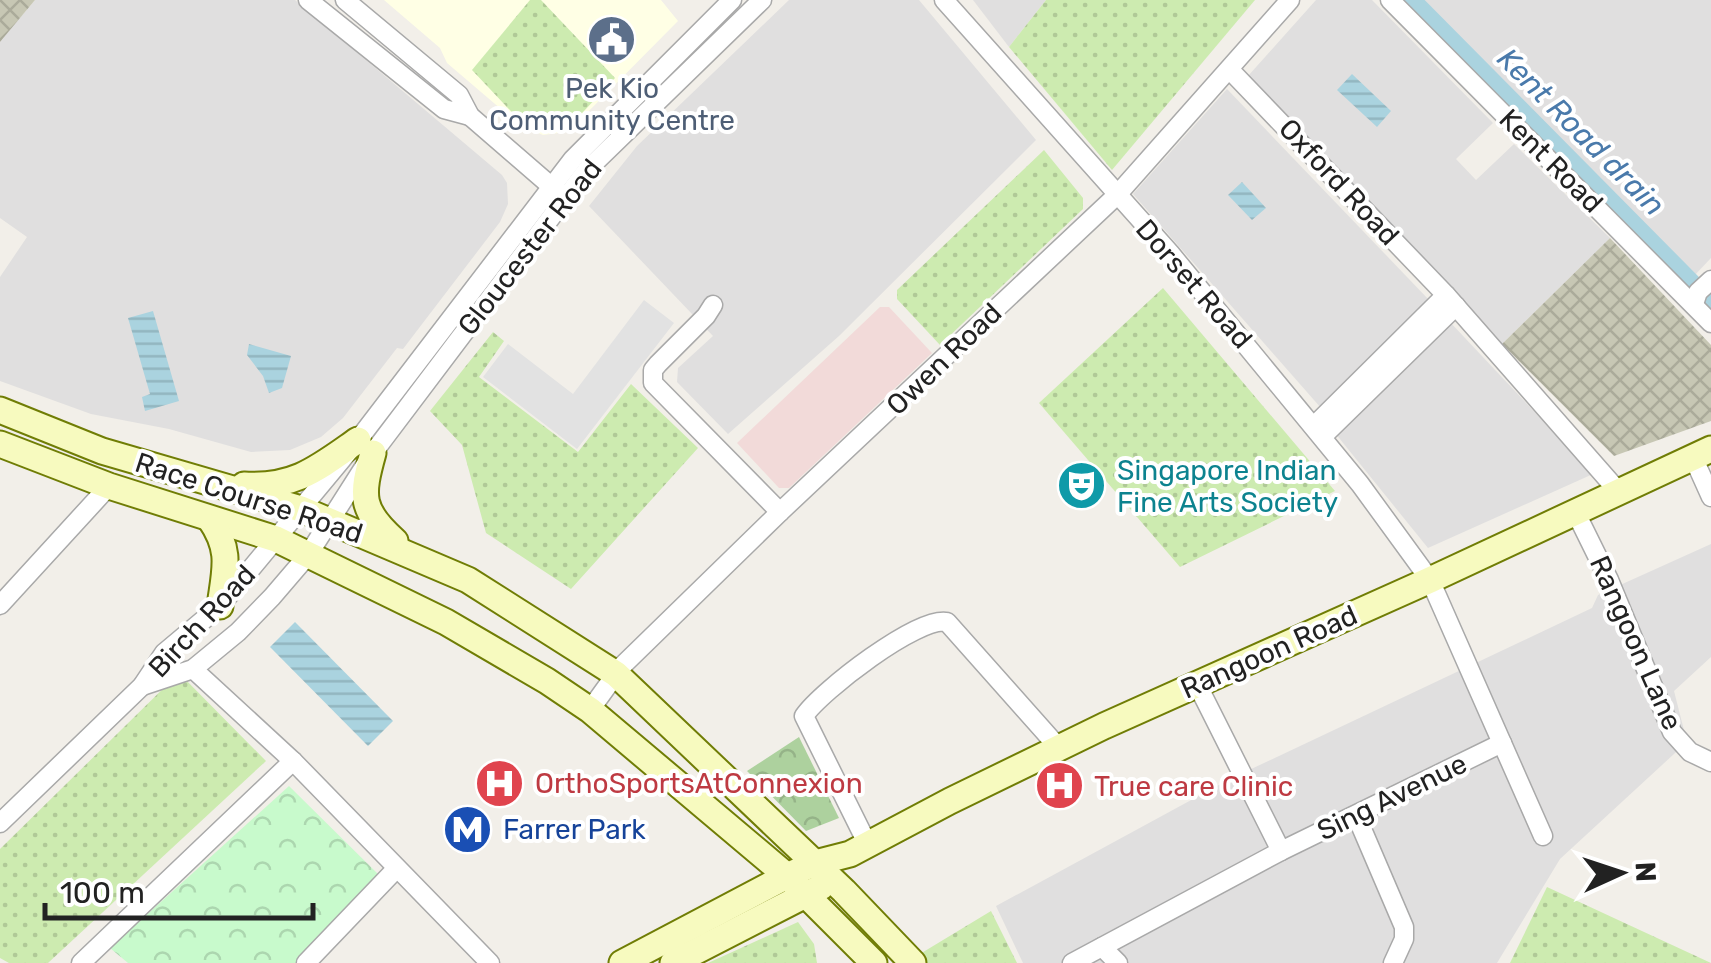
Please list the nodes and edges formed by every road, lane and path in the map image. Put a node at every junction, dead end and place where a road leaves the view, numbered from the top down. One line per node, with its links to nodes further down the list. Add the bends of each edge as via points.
1 (308, 0): 9 (street, via 444,110)
2 (345, 0): 9 (street, via 459,95)
3 (732, 0): 10 (street, Gloucester Road, via 573,159)
4 (762, 0): 10 (street, Gloucester Road)
5 (944, 0): 11 (street, Dorset Road)
6 (1290, 0): 8 (street, Owen Road)
7 (1390, 0): 12 (street, Kent Road)
8 (1230, 70): 11 (street, Owen Road); 13 (street, Oxford Road)
9 (470, 116): 10 (street)
10 (558, 192): 19 (street, Gloucester Road)
11 (1117, 196): 17 (street, Dorset Road); 27 (street, Owen Road)
12 (1701, 292): 15 (street, Kent Road)
13 (1451, 300): 17 (street); 23 (street, Oxford Road)
14 (712, 305): 27 (street, via 654,370 654,382)
15 (1711, 323)
16 (0, 410): 21 (street, Race Course Road, via 102,451)
17 (1318, 431): 33 (street, Dorset Road)
18 (0, 444): 22 (street, Race Course Road)
19 (365, 446): 21 (street, via 289,483); 25 (street, Gloucester Road); 29 (street, Gloucester Road); 31 (street, via 364,501 376,524)
20 (1702, 453): 23 (street, Rangoon Road); 24 (street, Rangoon Road)
21 (214, 484): 25 (street, Race Course Road)
22 (109, 486): 28 (street, Race Course Road); 34 (street)
23 (1618, 490): 26 (street, Rangoon Road)
24 (1711, 497)
25 (300, 509): 29 (street, Race Course Road); 30 (street, Birch Road)
26 (1575, 511): 33 (street, Rangoon Road); 44 (street, Rangoon Lane, via 1672,732)
27 (780, 512): 37 (street, Owen Road)
28 (210, 519): 30 (street, Race Course Road); 35 (street, via 227,554)
29 (330, 522): 31 (street, Race Course Road); 32 (street, Birch Road)
30 (276, 540): 32 (street, Race Course Road); 35 (street, Birch Road)
31 (410, 554): 37 (street, Race Course Road, via 468,580)
32 (308, 555): 36 (street, Birch Road, via 238,632); 40 (street, Race Course Road, via 446,622)
33 (1430, 580): 38 (street, Rangoon Road); 41 (street, Sing Avenue)
34 (0, 605)
35 (220, 606): 39 (street, Birch Road, via 164,653)
36 (193, 669): 39 (street, Birch Road); 43 (street)
37 (616, 674): 40 (street, Owen Road); 51 (street, Race Course Road)
38 (1197, 684): 42 (street, Rangoon Road); 49 (street)
39 (142, 686): 46 (street, Birch Road)
40 (590, 710): 52 (street, Race Course Road)
41 (1502, 743): 45 (street, Sing Avenue); 47 (street, Sing Avenue)
42 (1059, 748): 48 (street, Rangoon Road); 48 (street, via 942,620 927,623 844,676 804,716)
43 (293, 762): 50 (street); 55 (street)
44 (1711, 762)
45 (1356, 814): 49 (street, Sing Avenue); 64 (street, via 1404,927)
46 (0, 823)
47 (1544, 836)
48 (859, 849): 51 (street)
49 (1281, 851): 54 (street, Sing Avenue)
50 (396, 869): 56 (street); 57 (street)
51 (824, 872): 52 (street); 53 (street); 61 (street, Race Course Road)
52 (786, 876): 53 (street, Race Course Road); 58 (street)
53 (808, 894): 59 (street); 60 (street, Race Course Road)
54 (1102, 946): 62 (street, Sing Avenue); 63 (street)
55 (81, 963)
56 (306, 963)
57 (490, 963)
58 (622, 963)
59 (673, 963)
60 (874, 963)
61 (913, 963)
62 (1072, 963)
63 (1118, 963)
64 (1393, 963)

